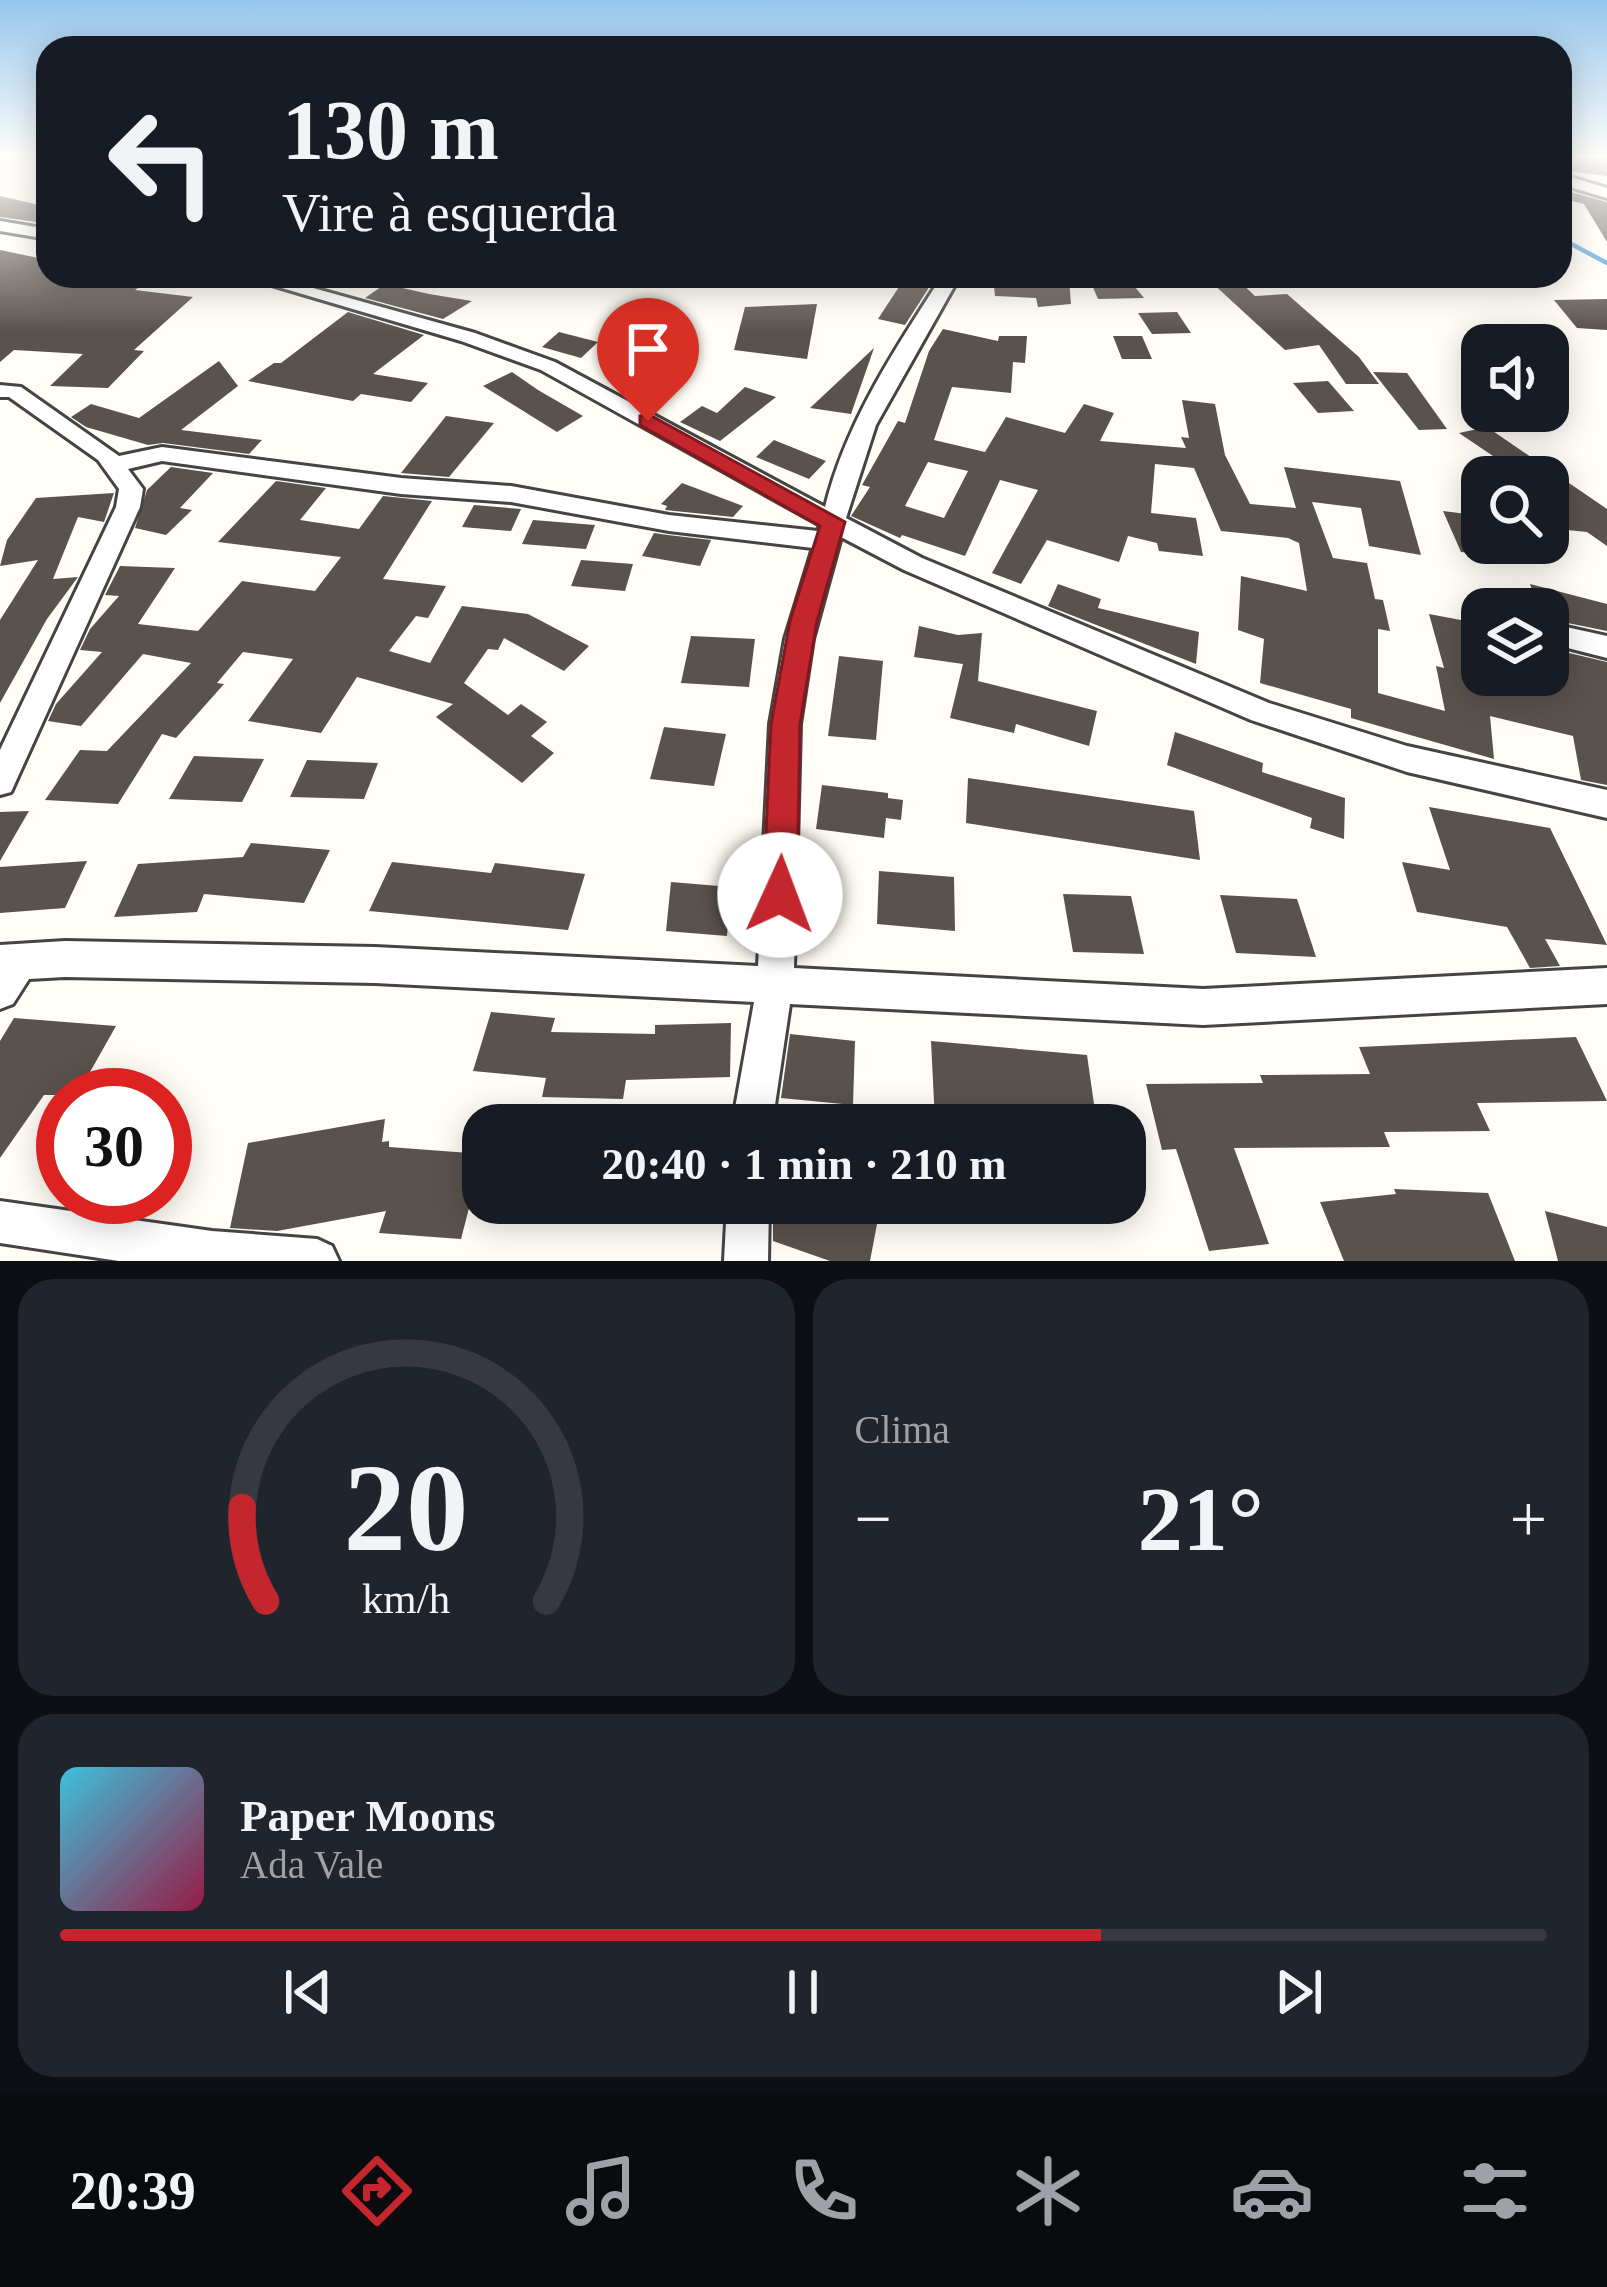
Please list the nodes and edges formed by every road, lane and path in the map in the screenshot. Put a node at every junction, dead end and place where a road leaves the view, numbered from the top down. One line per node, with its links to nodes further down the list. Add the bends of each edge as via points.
1 (0, 226): 2 (street)
2 (36, 232)
3 (293, 288): 7 (street, via 548,366)
4 (944, 288): 7 (street, via 869,412 843,472)
5 (0, 391): 6 (street, via 14,391)
6 (115, 466): 7 (street, via 174,455 511,494 669,523); 10 (street, via 130,489 128,507)
7 (830, 531): 11 (street, via 1262,712 1407,759); 14 (street, via 785,724)
8 (1569, 638): 9 (street)
9 (1607, 646)
10 (0, 782)
11 (1595, 801): 12 (street)
12 (1607, 831)
13 (6, 972): 14 (street, via 65,958)
14 (775, 984): 15 (street, via 1203,1006); 16 (street)
15 (1607, 986)
16 (755, 1104)
17 (0, 1222): 19 (street)
18 (747, 1224): 20 (street)
19 (317, 1261)
20 (746, 1261)

